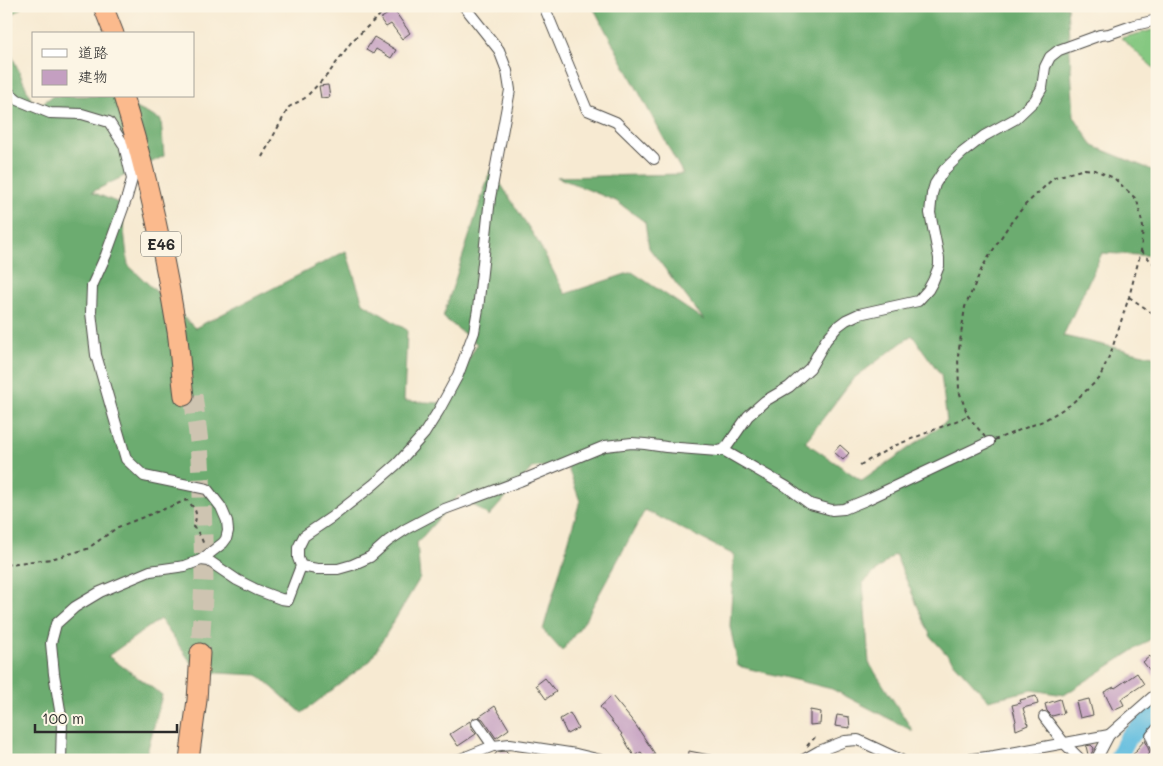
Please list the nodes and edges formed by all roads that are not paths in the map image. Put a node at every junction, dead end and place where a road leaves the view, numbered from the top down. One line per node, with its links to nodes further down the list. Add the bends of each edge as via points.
1 (92, 6): 6 (highway)
2 (103, 6): 7 (highway)
3 (464, 6): 15 (street, via 499,50 510,90 490,198 474,332 458,376 424,434 373,486 304,536 298,548)
4 (544, 6): 11 (street, via 587,110 616,122)
5 (1157, 20): 13 (street, via 1100,35 1059,50 1050,57 1042,88 1035,100 1015,119 962,153 935,184 930,213 939,266 928,290 918,301 859,314 838,326 810,368 748,416)
6 (101, 32)
7 (113, 32)
8 (6, 90): 14 (street, via 18,100 50,113 82,114 108,122 124,145 132,179 92,286 91,312 96,355 126,458 144,476 207,489 221,507 227,521 226,539)
9 (124, 98): 10 (highway, E46, via 160,237 188,395 188,342 168,228)
10 (134, 98)
11 (654, 159)
12 (989, 442): 13 (street, via 866,500 832,510 810,504)
13 (723, 450): 15 (street, via 632,443 605,446 442,510 406,529 370,557 352,565 338,569)
14 (201, 560): 15 (street, via 210,561 237,580 281,600 288,600); 25 (street, via 150,571 100,592 75,607 56,624 51,643 62,722)
15 (301, 566)
16 (1157, 693): 20 (street)
17 (1044, 717): 21 (street)
18 (477, 723): 22 (street)
19 (1157, 729): 23 (street, via 1151,736)
20 (1109, 735): 21 (street); 34 (street)
21 (1064, 743): 24 (street); 33 (street)
22 (493, 746): 28 (street); 29 (street, via 510,744)
23 (1157, 750)
24 (995, 758): 32 (street)
25 (61, 760)
26 (178, 760): 27 (highway, via 195,653 197,700)
27 (189, 760)
28 (458, 760)
29 (601, 760)
30 (803, 760): 31 (street, via 845,741 858,740)
31 (901, 760)
32 (964, 760)
33 (1081, 760)
34 (1096, 760)

